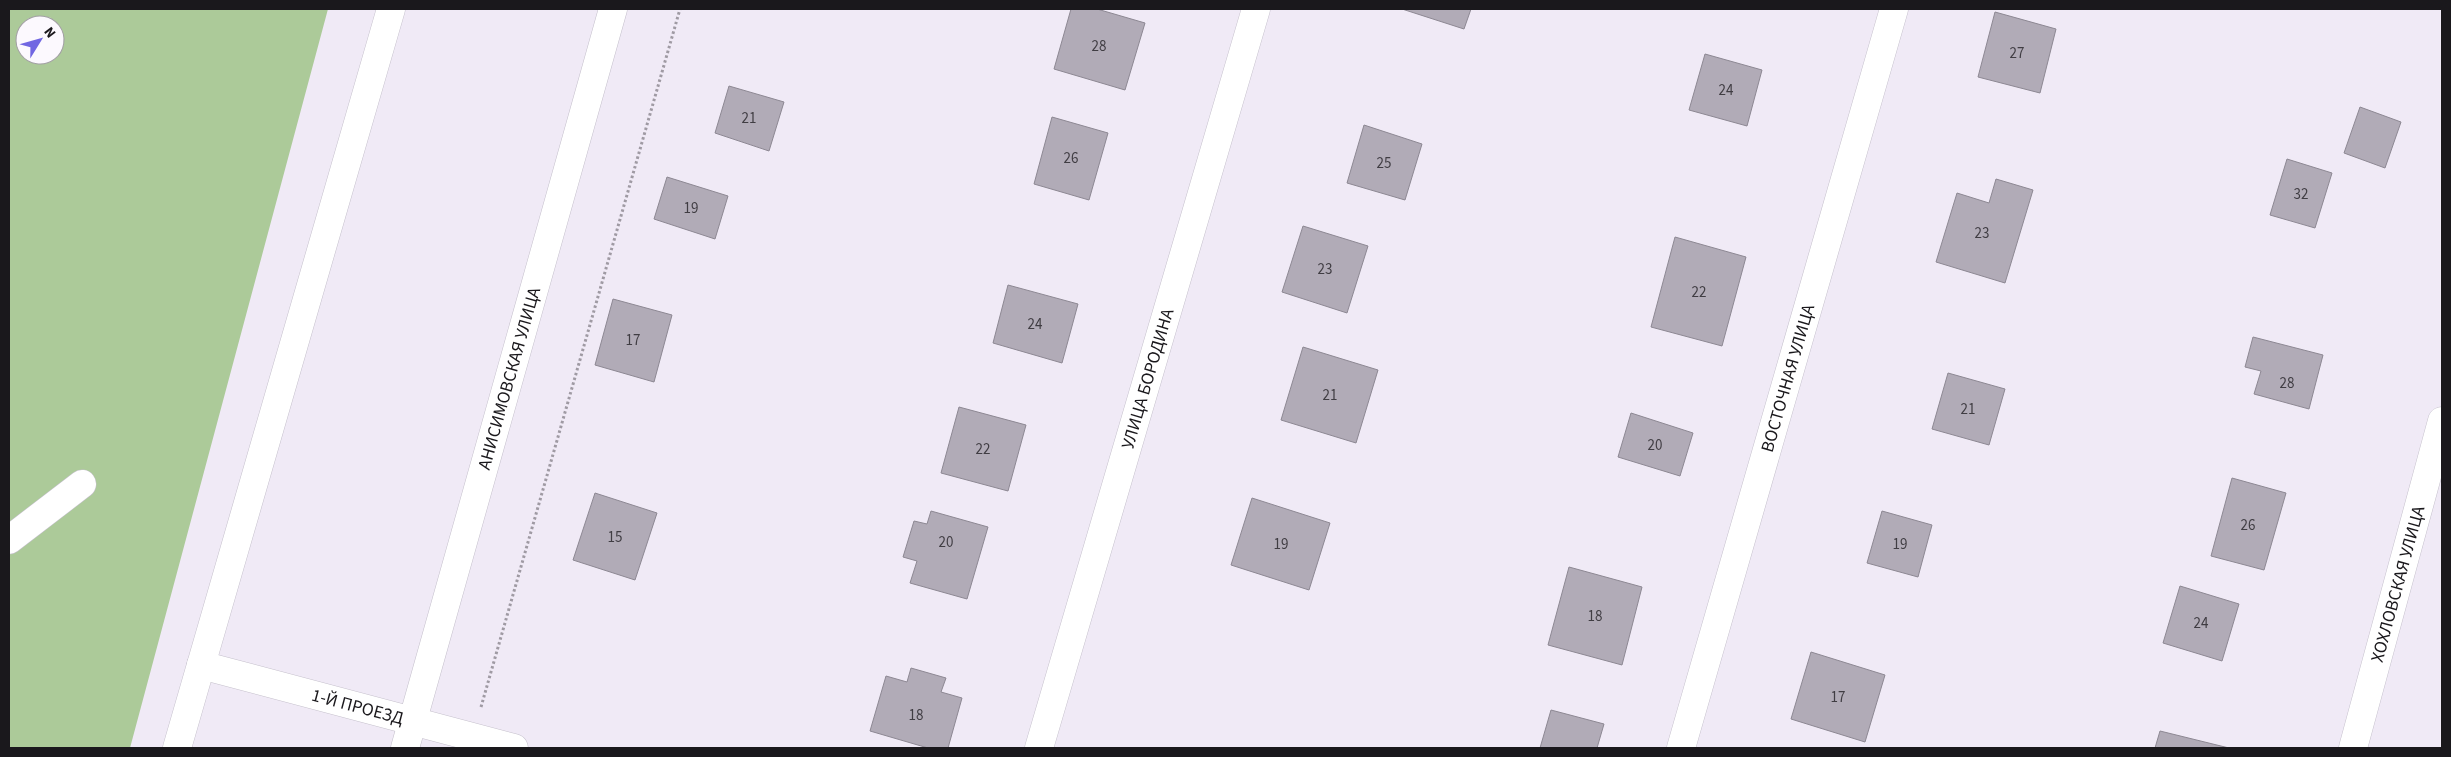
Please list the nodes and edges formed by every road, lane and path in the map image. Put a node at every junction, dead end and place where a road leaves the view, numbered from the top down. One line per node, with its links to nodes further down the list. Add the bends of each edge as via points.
1 (391, 9): 9 (street)
2 (613, 9): 10 (street, АНИСИМОВСКАЯ УЛИЦА)
3 (680, 9): 11 (path)
4 (1256, 9): 15 (street, УЛИЦА БОРОДИНА)
5 (1894, 9): 16 (street, ВОСТОЧНАЯ УЛИЦА)
6 (2442, 420): 17 (street, ХОХЛОВСКАЯ УЛИЦА)
7 (82, 484): 8 (street)
8 (9, 540)
9 (201, 665): 10 (street, 1-Й ПРОЕЗД); 12 (street)
10 (414, 722): 11 (street, 1-Й ПРОЕЗД); 13 (street, АНИСИМОВСКАЯ УЛИЦА)
11 (472, 737): 14 (street, 1-Й ПРОЕЗД)
12 (177, 748)
13 (405, 748)
14 (514, 748)
15 (1039, 748)
16 (1681, 748)
17 (2354, 748)

